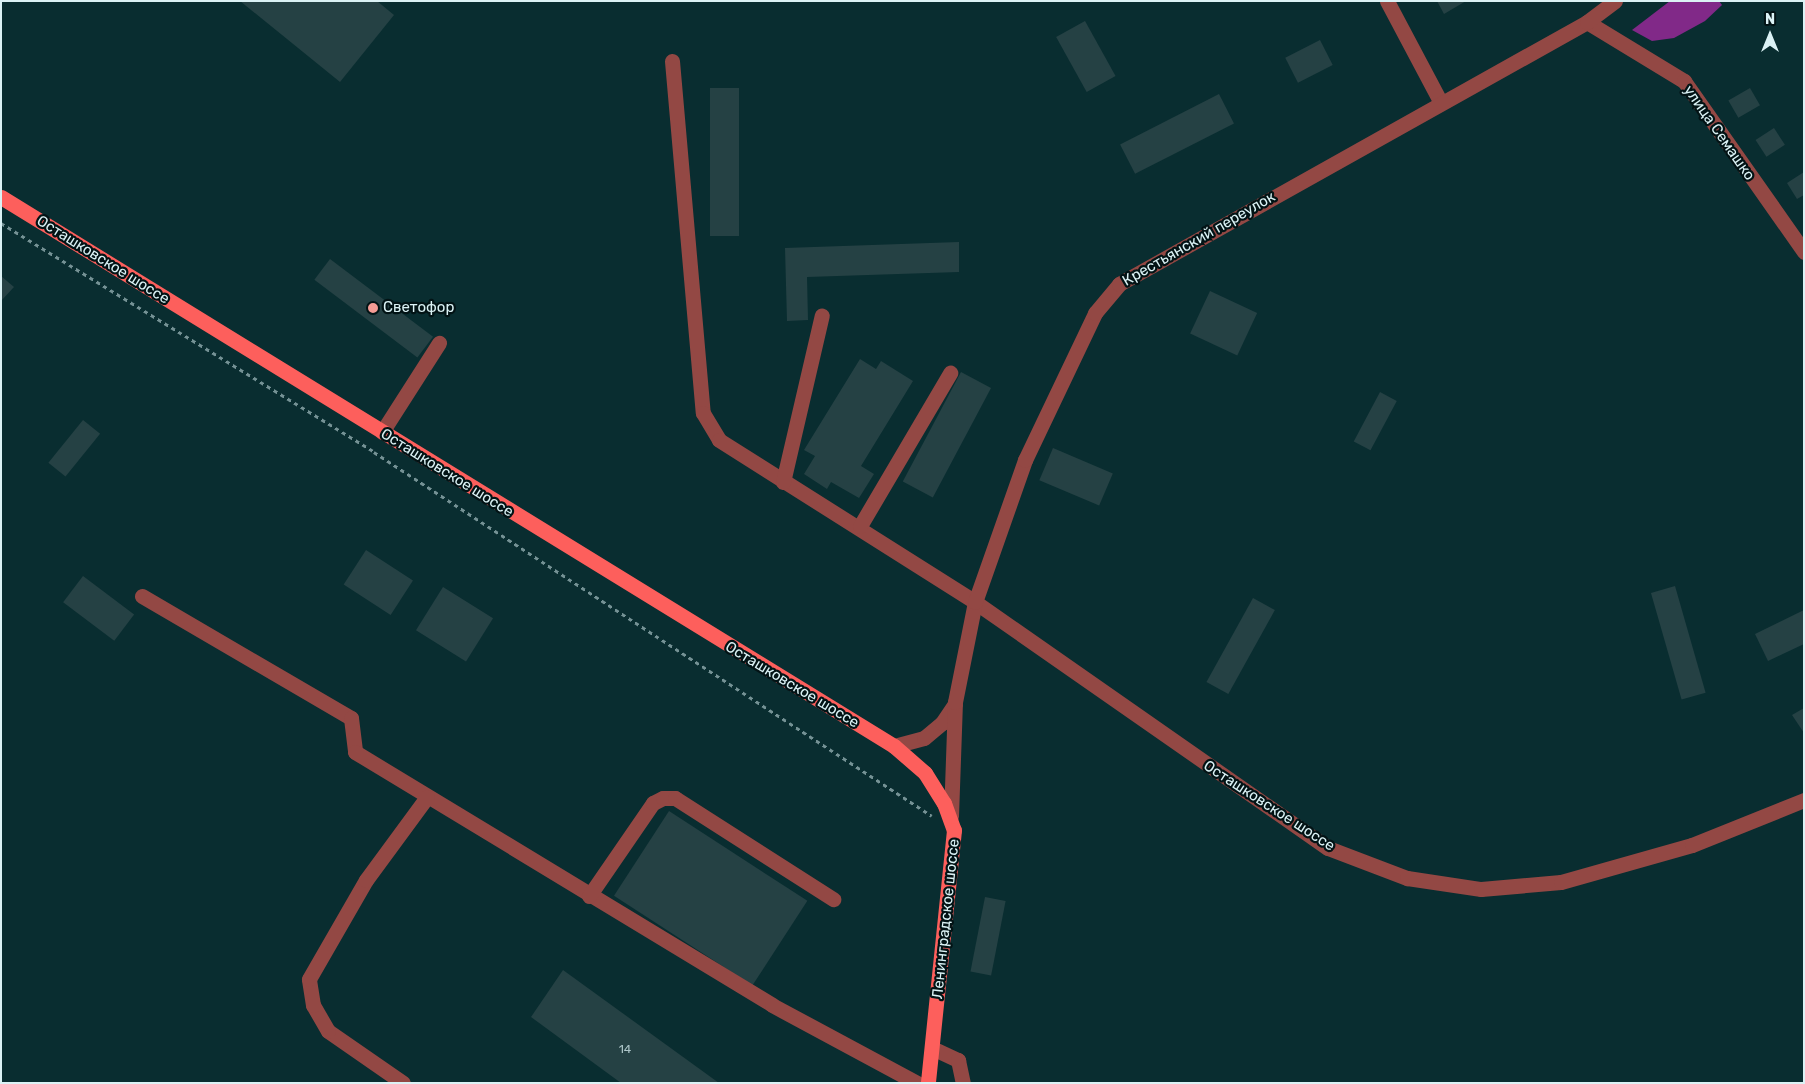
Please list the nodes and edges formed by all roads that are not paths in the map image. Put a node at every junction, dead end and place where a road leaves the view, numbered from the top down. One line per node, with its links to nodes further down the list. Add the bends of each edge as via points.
1 (1387, 1): 5 (street)
2 (1615, 1): 3 (street, Крестьянский переулок)
3 (1587, 22): 5 (street, Крестьянский переулок); 7 (street, улица Семашко, via 1684,81)
4 (672, 61): 12 (street, Осташковское шоссе, via 703,413 719,440)
5 (1440, 101): 15 (street, Крестьянский переулок, via 1119,284 1095,313 1024,460)
6 (1, 197): 11 (main road, Осташковское шоссе)
7 (1804, 252)
8 (822, 315): 12 (street)
9 (438, 343): 11 (street)
10 (950, 373): 13 (street)
11 (382, 432): 17 (main road, Осташковское шоссе)
12 (784, 482): 13 (street, Осташковское шоссе)
13 (860, 526): 15 (street, Осташковское шоссе)
14 (142, 596): 18 (street, via 350,718 355,752)
15 (975, 602): 16 (street, Крестьянский переулок); 19 (street, Осташковское шоссе, via 1328,848 1407,878 1481,889 1561,882 1692,845)
16 (956, 702): 17 (street, via 942,723 924,738); 20 (street, Крестьянский переулок)
17 (894, 746): 20 (main road, Ленинградское шоссе, via 925,773)
18 (427, 797): 21 (street); 24 (street, via 366,880 309,979 313,1005 328,1030)
19 (1804, 800)
20 (953, 823): 23 (main road, Ленинградское шоссе)
21 (589, 896): 22 (street, via 652,804 663,798 675,798); 25 (street, via 772,1005)
22 (833, 899)
23 (932, 1048): 26 (main road, Ленинградское шоссе); 27 (street, via 958,1060)
24 (404, 1083)
25 (918, 1083)
26 (928, 1083)
27 (963, 1083)

